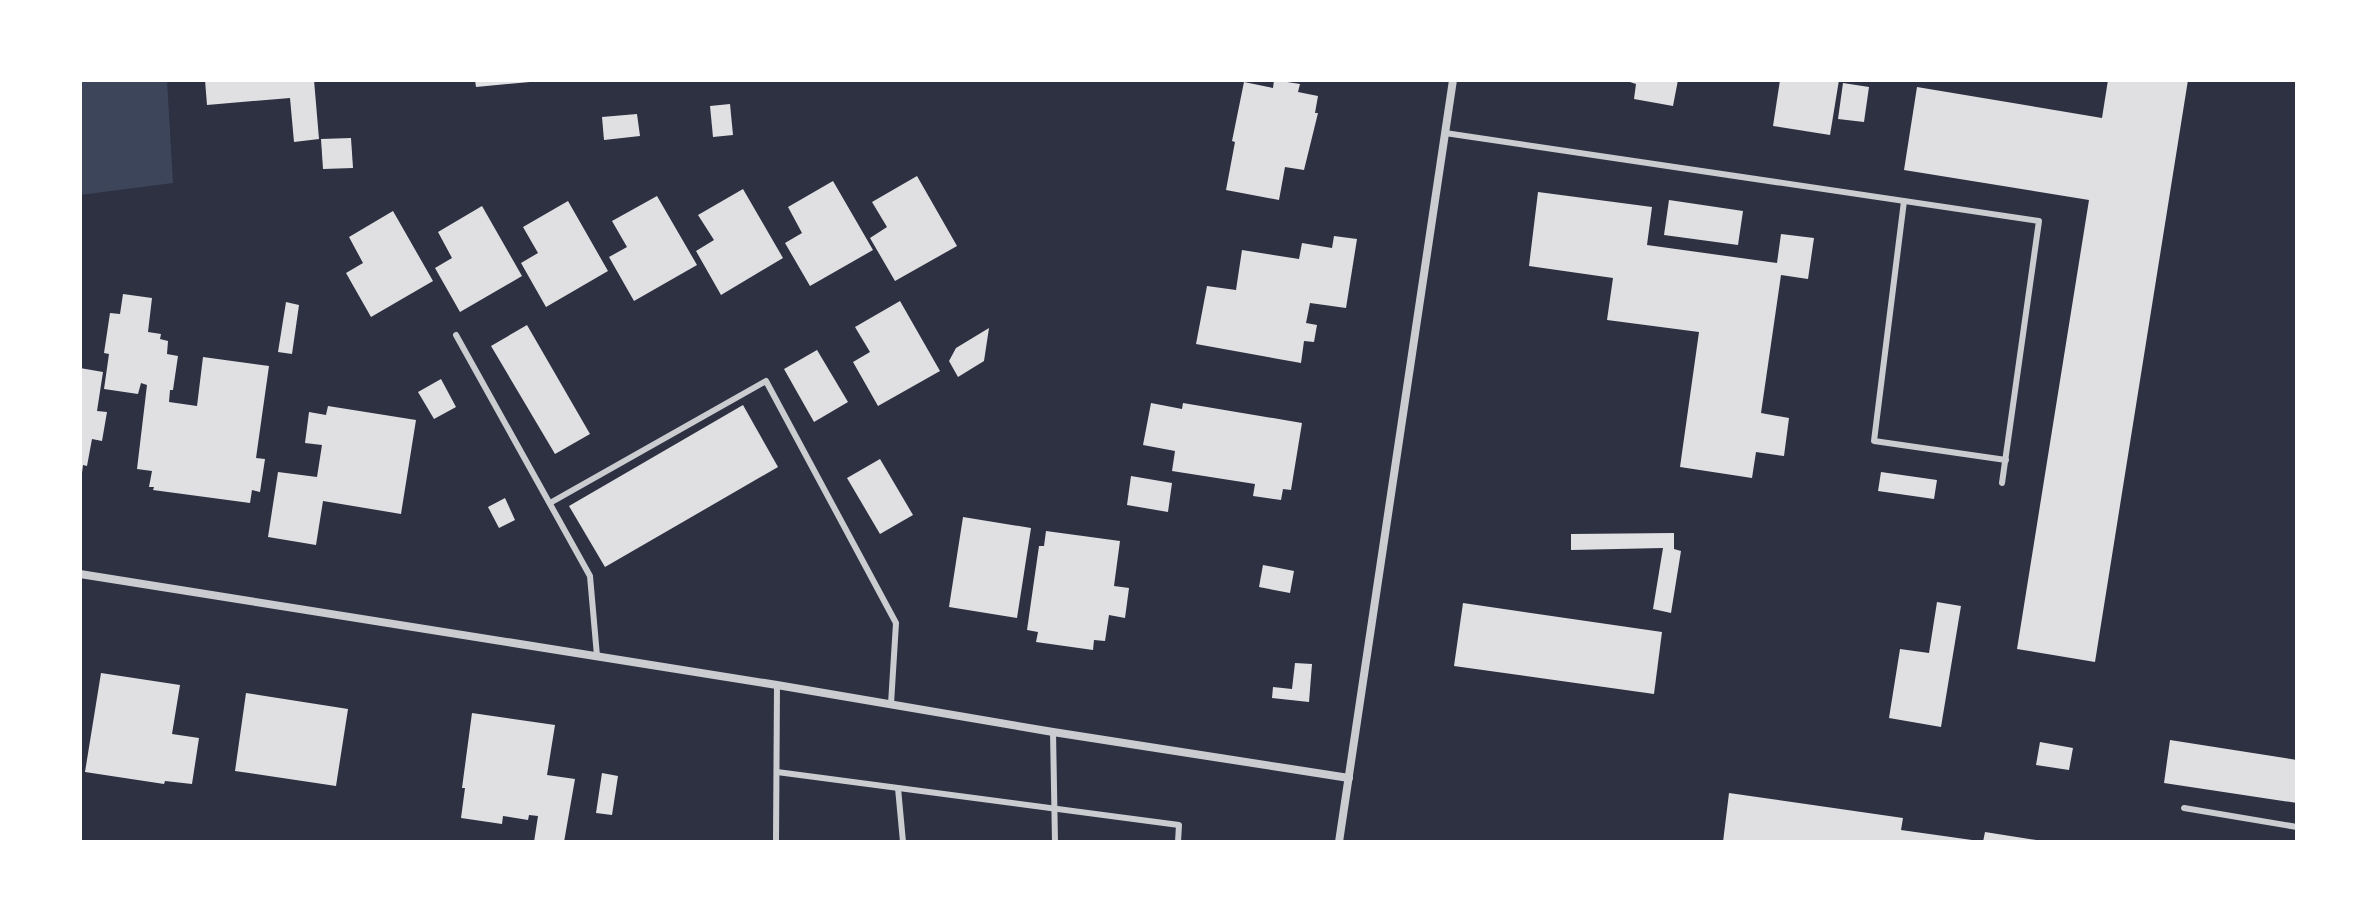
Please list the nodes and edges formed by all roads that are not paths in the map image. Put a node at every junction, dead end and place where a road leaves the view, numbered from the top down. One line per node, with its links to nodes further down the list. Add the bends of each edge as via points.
1 (1453, 80): 2 (street)
2 (1445, 133): 3 (lane); 14 (street)
3 (1904, 201): 5 (lane, via 1874,441); 5 (lane, via 2039,221)
4 (456, 335): 7 (lane)
5 (2006, 460): 6 (lane)
6 (2002, 483)
7 (550, 503): 9 (lane, via 590,576); 11 (lane, via 766,381 896,623)
8 (80, 574): 9 (street)
9 (597, 656): 10 (street)
10 (777, 685): 11 (street); 13 (lane)
11 (891, 704): 12 (street)
12 (1053, 732): 14 (street); 16 (lane)
13 (777, 772): 15 (lane); 19 (lane)
14 (1349, 778): 23 (street)
15 (898, 788): 16 (lane); 20 (lane)
16 (1054, 808): 21 (lane); 22 (lane, via 1179,825)
17 (2184, 808): 18 (lane)
18 (2297, 827)
19 (776, 842)
20 (903, 842)
21 (1055, 842)
22 (1178, 842)
23 (1339, 842)

